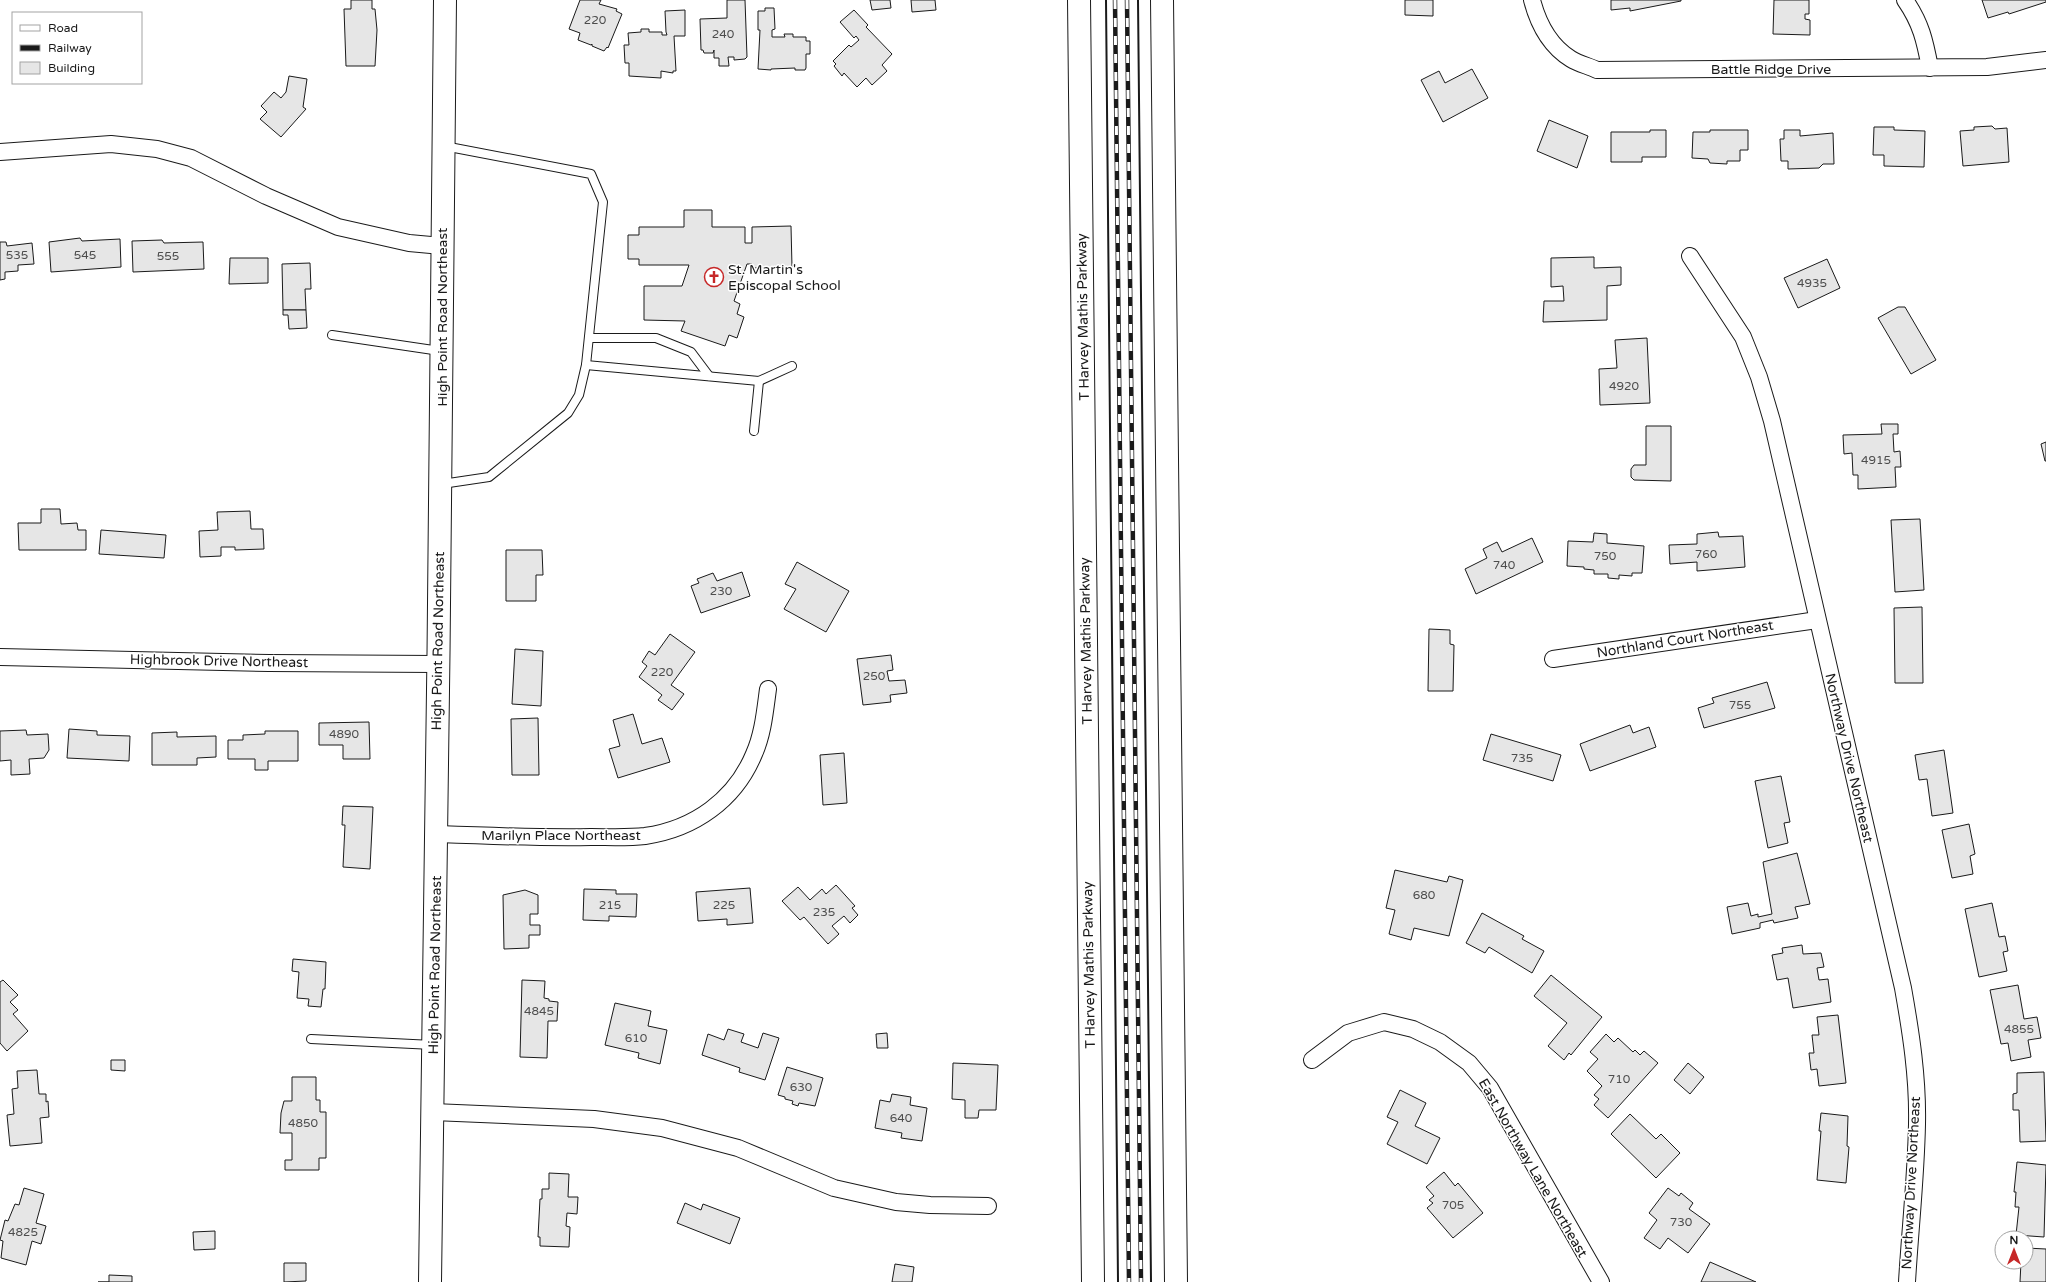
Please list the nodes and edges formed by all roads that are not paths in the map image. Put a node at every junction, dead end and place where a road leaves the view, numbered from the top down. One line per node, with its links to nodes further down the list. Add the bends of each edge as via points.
1 (445, 0): 8 (main road, High Point Road Northeast)
2 (1079, 0): 33 (main road, T Harvey Mathis Parkway)
3 (1162, 0): 34 (main road)
4 (1532, 0): 7 (street, Battle Ridge Drive, via 1536,16 1549,39 1570,59 1597,70)
5 (1905, 0): 7 (street, via 1916,16 1924,37)
6 (2046, 60): 7 (street, Battle Ridge Drive, via 1986,67)
7 (1930, 68)
8 (443, 146): 10 (main road, High Point Road Northeast); 13 (lane, via 591,174 603,202)
9 (0, 152): 10 (street, via 111,144 157,149 192,158 266,196 338,227 409,243)
10 (442, 246): 14 (main road, High Point Road Northeast)
11 (1690, 256): 21 (street, Northway Drive Northeast, via 1743,337 1759,377 1772,421)
12 (332, 335): 14 (lane)
13 (589, 338): 15 (lane); 17 (lane, via 656,338 691,352)
14 (441, 351): 20 (main road, High Point Road Northeast)
15 (586, 365): 17 (lane); 20 (lane, via 579,395 568,413 489,477)
16 (792, 366): 18 (lane)
17 (709, 376): 18 (lane)
18 (759, 381): 19 (lane)
19 (754, 431)
20 (441, 484): 24 (main road, High Point Road Northeast)
21 (1817, 620): 23 (street, Northland Court Northeast); 36 (street, Northway Drive Northeast, via 1911,1031 1917,1124)
22 (0, 657): 24 (street, Highbrook Drive Northeast)
23 (1553, 659)
24 (437, 664): 26 (main road, High Point Road Northeast)
25 (768, 689): 26 (street, Marilyn Place Northeast, via 761,732 754,754 742,777 723,800 687,825 644,836 546,838)
26 (436, 834): 28 (main road, High Point Road Northeast)
27 (311, 1039): 28 (lane)
28 (434, 1045): 30 (main road, High Point Road Northeast)
29 (1312, 1060): 35 (street, East Northway Lane Northeast, via 1348,1033 1384,1022 1413,1029 1440,1042 1469,1063 1490,1088)
30 (433, 1112): 31 (street, via 594,1119 662,1128 738,1148 834,1188 896,1202); 32 (main road, High Point Road Northeast)
31 (988, 1206)
32 (430, 1282)
33 (1093, 1282)
34 (1176, 1282)
35 (1601, 1282)
36 (1906, 1282)

